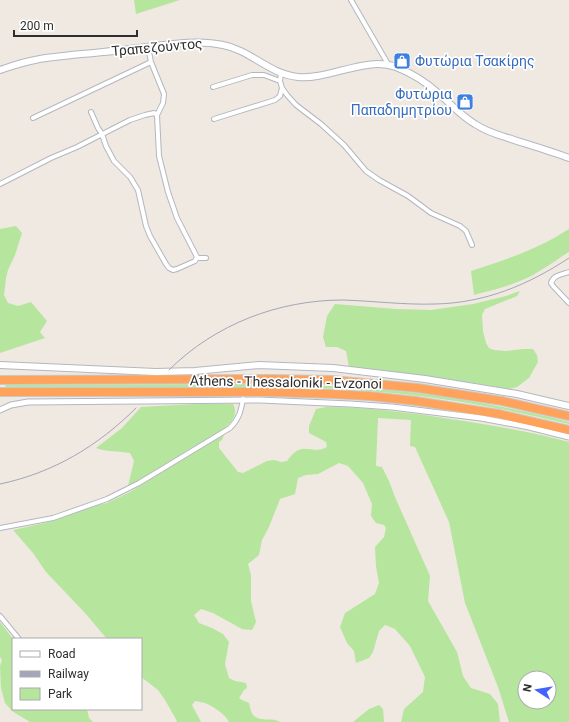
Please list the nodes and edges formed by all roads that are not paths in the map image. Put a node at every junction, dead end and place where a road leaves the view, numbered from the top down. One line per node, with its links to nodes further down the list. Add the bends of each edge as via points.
1 (351, 0): 4 (street)
2 (148, 47): 3 (street); 5 (main road, Τραπεζούντος, via 44,58); 6 (main road, Τραπεζούντος, via 206,43 222,45 240,50)
3 (151, 62): 11 (street, via 164,94); 12 (street)
4 (388, 64): 6 (main road, Τραπεζούντος, via 367,65 307,77); 15 (main road, Τραπεζούντος, via 417,78 480,127)
5 (0, 70)
6 (281, 73): 7 (street)
7 (280, 80): 8 (street, via 264,75 252,75); 9 (street)
8 (213, 87)
9 (282, 88): 13 (street, via 278,99); 17 (street, via 296,105 344,145 366,171 431,213 466,230)
10 (91, 112): 14 (street)
11 (157, 115): 14 (street, via 154,113 137,117); 18 (street, via 159,156 168,192 177,218)
12 (33, 118)
13 (214, 119)
14 (102, 134): 16 (street); 18 (street, via 114,161 130,177 138,190 146,226 169,268 177,269)
15 (569, 158)
16 (0, 184)
17 (472, 245)
18 (197, 258): 19 (street)
19 (206, 258)
20 (569, 272): 21 (street, via 556,276 551,283)
21 (569, 303)
22 (0, 365): 26 (main road, via 156,372 259,365 332,368 426,379 518,394)
23 (0, 380): 28 (highway, Athens - Thessaloniki - Evzonoi, via 332,380 418,388 502,401)
24 (0, 392): 29 (highway, Athens - Thessaloniki - Evzonoi, via 268,392 369,396 500,414)
25 (243, 400): 27 (street, via 28,402); 30 (street, via 392,407 481,418); 31 (street, via 236,422 230,428 139,483 107,499 53,518)
26 (569, 406)
27 (0, 410)
28 (569, 416)
29 (569, 430)
30 (569, 437)
31 (0, 528)
32 (0, 616): 33 (street)
33 (18, 638)

